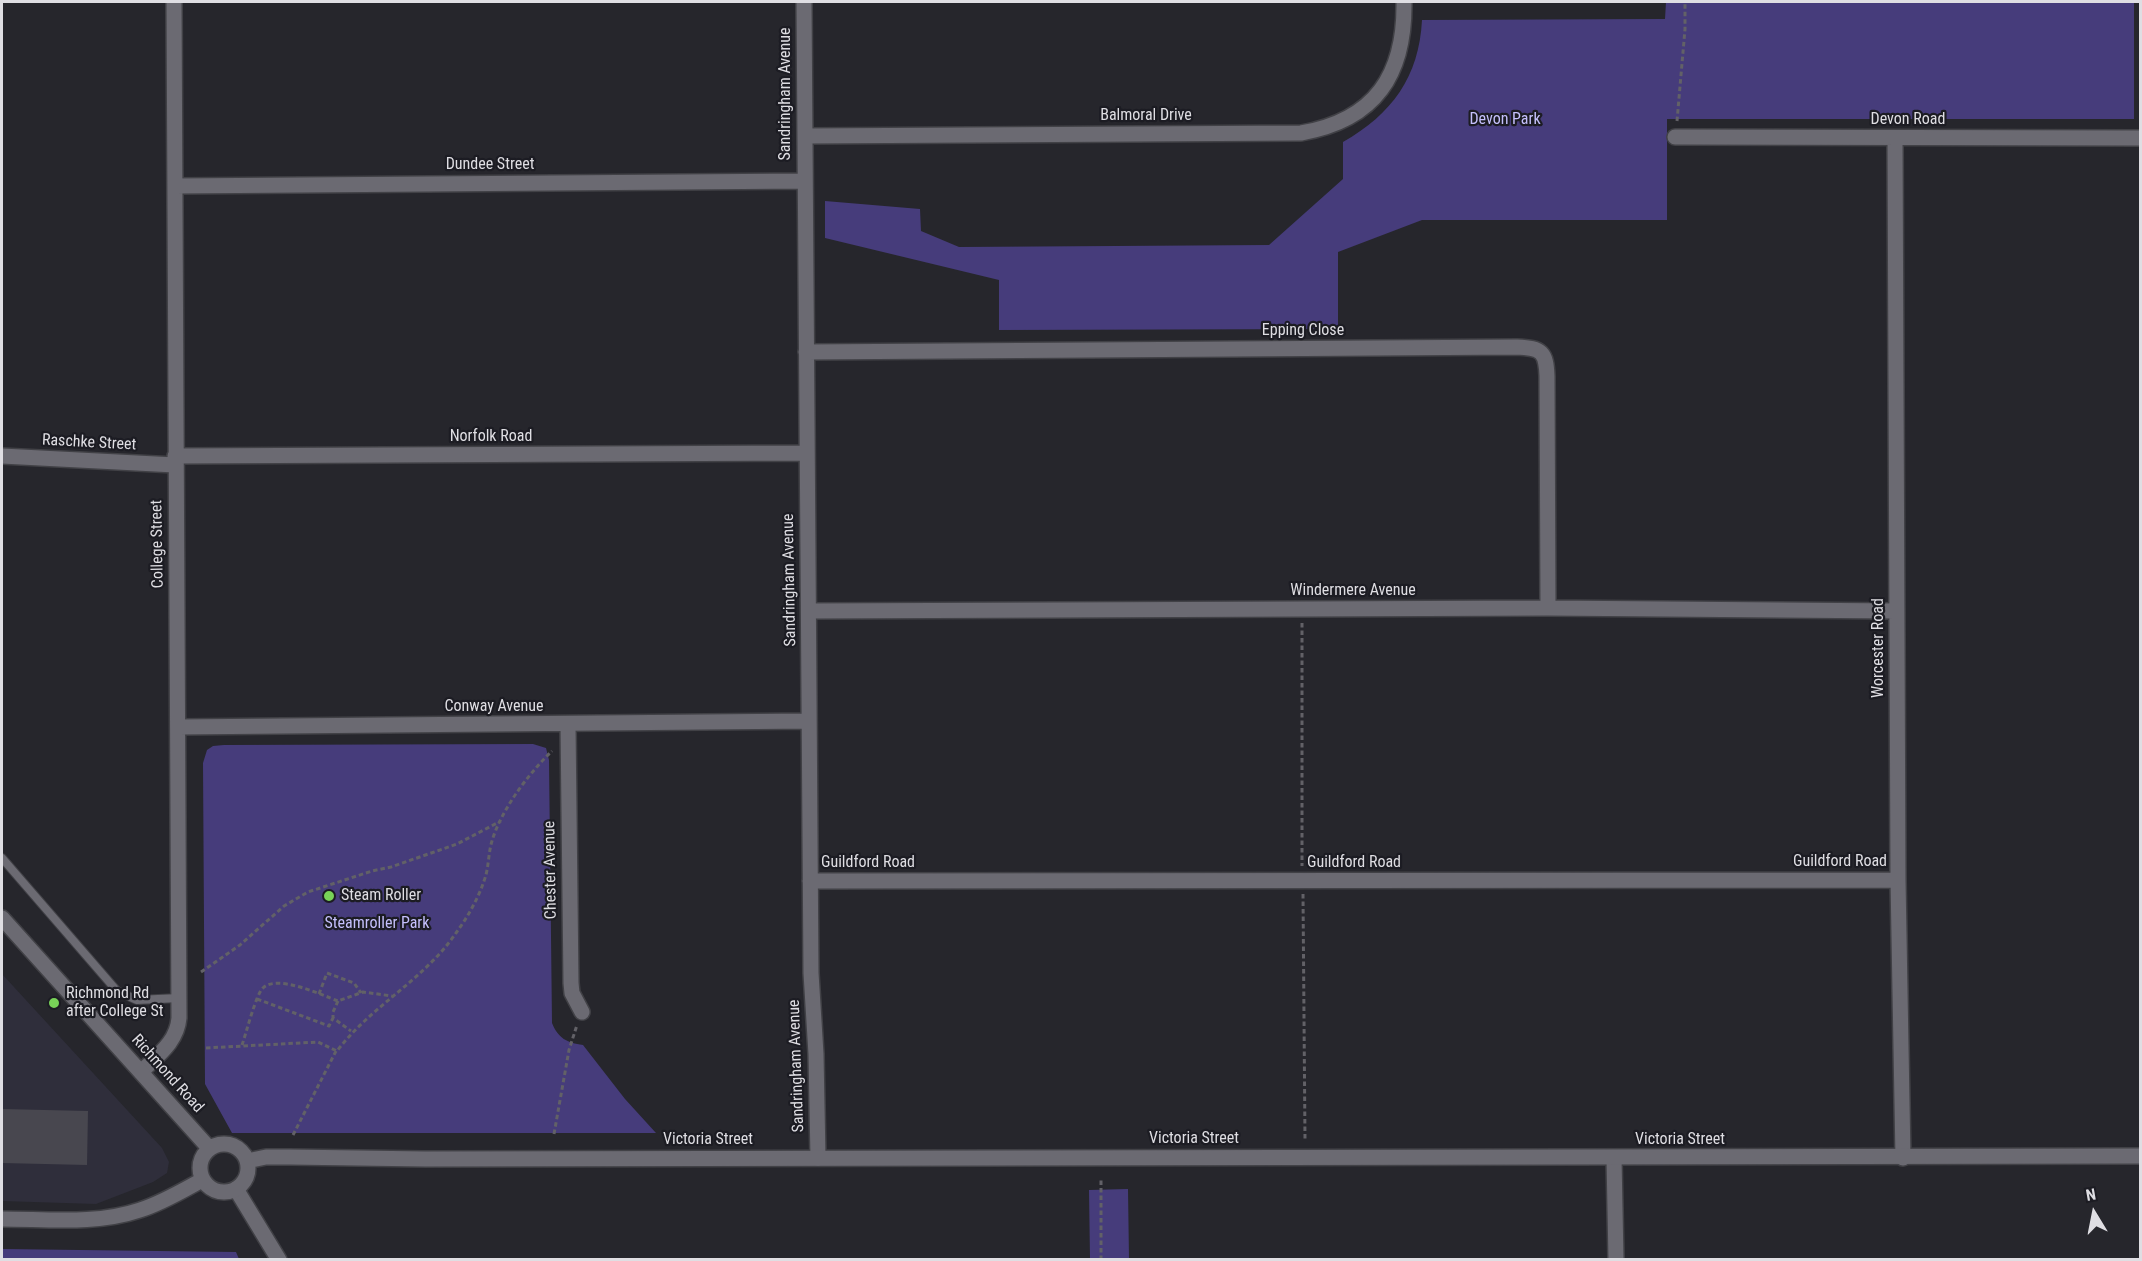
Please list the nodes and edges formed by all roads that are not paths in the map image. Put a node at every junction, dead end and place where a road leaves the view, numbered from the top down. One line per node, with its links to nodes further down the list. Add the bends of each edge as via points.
1 (174, 2): 9 (street, College Street)
2 (804, 2): 4 (street, Sandringham Avenue)
3 (1404, 2): 4 (street, Balmoral Drive, via 1402,38 1389,78 1359,111 1316,130)
4 (805, 136): 8 (street, Sandringham Avenue)
5 (1675, 137): 6 (street, Devon Road)
6 (1894, 138): 7 (street, Devon Road); 16 (street, Worcester Road)
7 (2140, 138)
8 (805, 181): 9 (street, Dundee Street); 10 (street, Sandringham Avenue)
9 (175, 186): 13 (street, College Street)
10 (806, 352): 11 (street, Sandringham Avenue); 14 (street, Epping Close, via 1517,347 1538,350 1544,356 1547,376)
11 (806, 453): 13 (street, Norfolk Road); 15 (street, Sandringham Avenue)
12 (2, 456): 13 (street, Raschke Street)
13 (175, 461): 19 (street, College Street)
14 (1548, 609): 15 (street, Windermere Avenue); 16 (street, Windermere Avenue)
15 (809, 611): 17 (street, Sandringham Avenue)
16 (1896, 611): 21 (street, Worcester Road)
17 (809, 721): 18 (street, Conway Avenue); 22 (street, Sandringham Avenue)
18 (568, 725): 19 (street, Conway Avenue); 25 (street, Chester Avenue, via 571,983)
19 (178, 727): 24 (street, College Street)
20 (2, 858): 24 (lane, via 117,991 137,1000)
21 (1898, 880): 22 (street, Guildford Road); 31 (street, Worcester Road)
22 (810, 881): 29 (street, Sandringham Avenue)
23 (2, 918): 26 (street, Richmond Road)
24 (179, 998): 26 (street, College Street, via 176,1036)
25 (582, 1012)
26 (141, 1072): 27 (street, Richmond Road)
27 (209, 1148): 32 (street, via 216,1144 232,1145); 33 (street, via 201,1159)
28 (2140, 1156): 31 (street, Victoria Street)
29 (818, 1158): 30 (street, Victoria Street); 32 (street, Victoria Street, via 266,1157)
30 (1614, 1158): 31 (street, Victoria Street); 37 (street)
31 (1903, 1158)
32 (247, 1161): 34 (street, via 246,1177)
33 (202, 1180): 34 (street, via 213,1190); 35 (street, via 157,1203 118,1216)
34 (236, 1189): 36 (street)
35 (2, 1219)
36 (279, 1260)
37 (1616, 1260)

